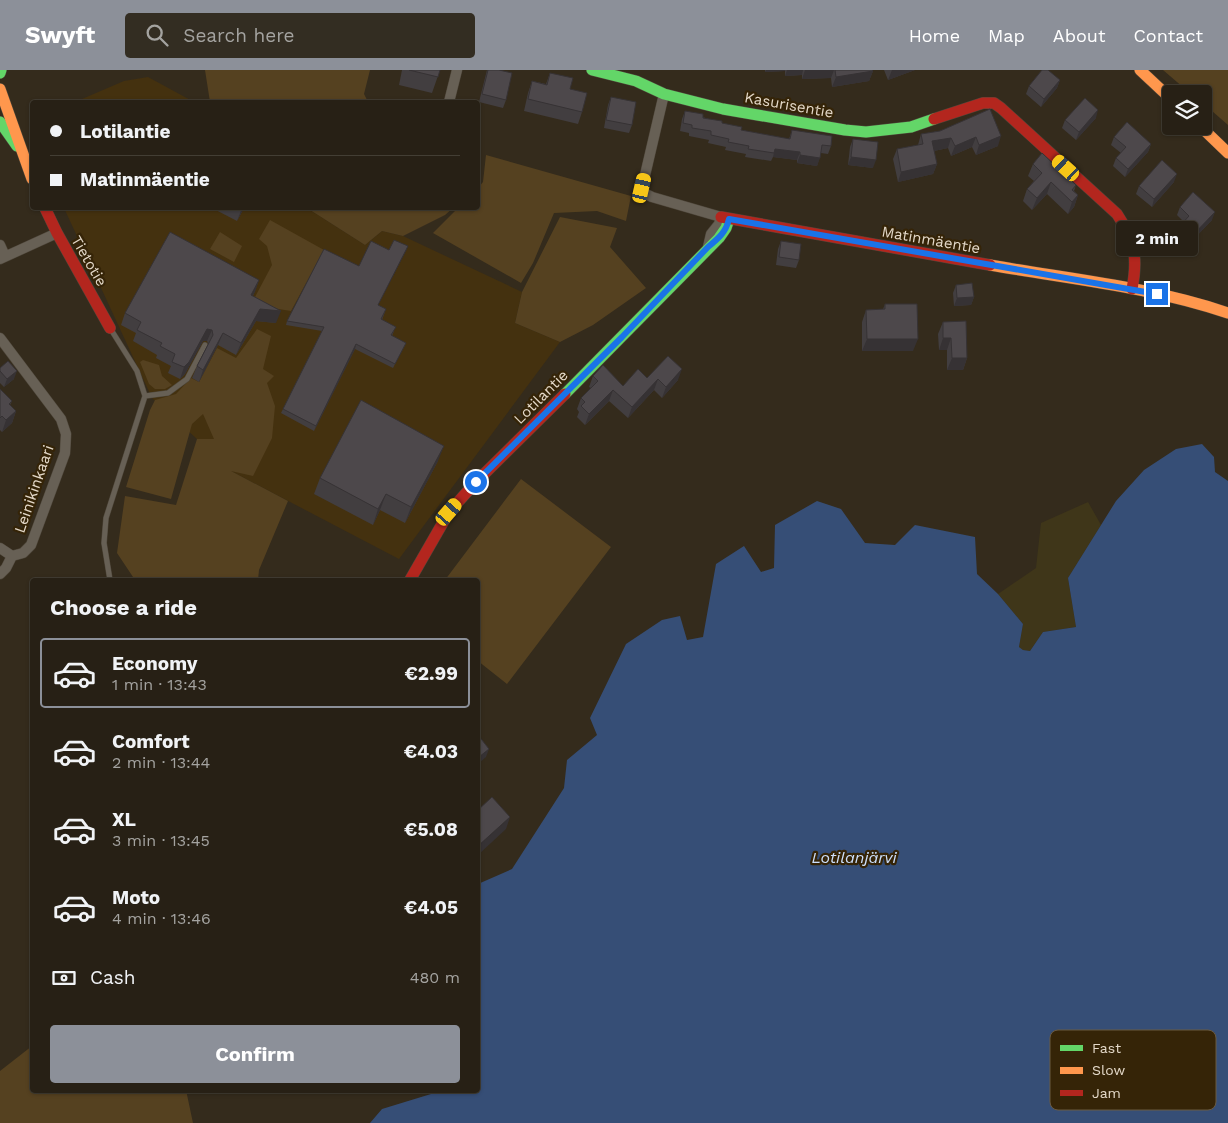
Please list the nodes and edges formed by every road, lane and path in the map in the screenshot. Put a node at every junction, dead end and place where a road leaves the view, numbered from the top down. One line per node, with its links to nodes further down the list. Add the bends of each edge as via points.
1 (457, 70): 7 (street)
2 (592, 70): 6 (street, Kasurisentie, via 636,81)
3 (1140, 70): 5 (street)
4 (0, 89): 10 (street)
5 (1162, 91)
6 (664, 94): 14 (street, Matinmäentie, via 642,188 644,193); 18 (street, Kasurisentie, via 723,109 866,132 911,127 983,103 994,104 1117,214 1128,230 1135,250)
7 (450, 100)
8 (0, 122): 10 (street)
9 (1209, 135): 11 (street)
10 (21, 152): 12 (street)
11 (1228, 153)
12 (30, 174)
13 (46, 210): 15 (street, Tietotie)
14 (725, 218): 18 (street, Matinmäentie); 30 (street, Lotilantie, via 727,229 449,512)
15 (56, 233): 17 (street); 22 (street, Tietotie)
16 (0, 245): 17 (street)
17 (2, 257)
18 (1132, 289): 19 (street, Matinmäentie)
19 (1214, 308): 20 (street, Matinmäentie); 21 (street, Matinmäentie)
20 (1228, 313)
21 (1228, 321)
22 (110, 328): 25 (lane, via 137,371)
23 (0, 338): 27 (street, Leinikinkaari, via 62,419 66,434 65,453 31,545 23,553)
24 (205, 344): 25 (lane, via 187,379 168,393)
25 (145, 396): 29 (lane, via 106,518 104,543)
26 (0, 548): 27 (street, Leinikinkaari)
27 (12, 556): 28 (street)
28 (0, 574)
29 (110, 578)
30 (411, 578)

